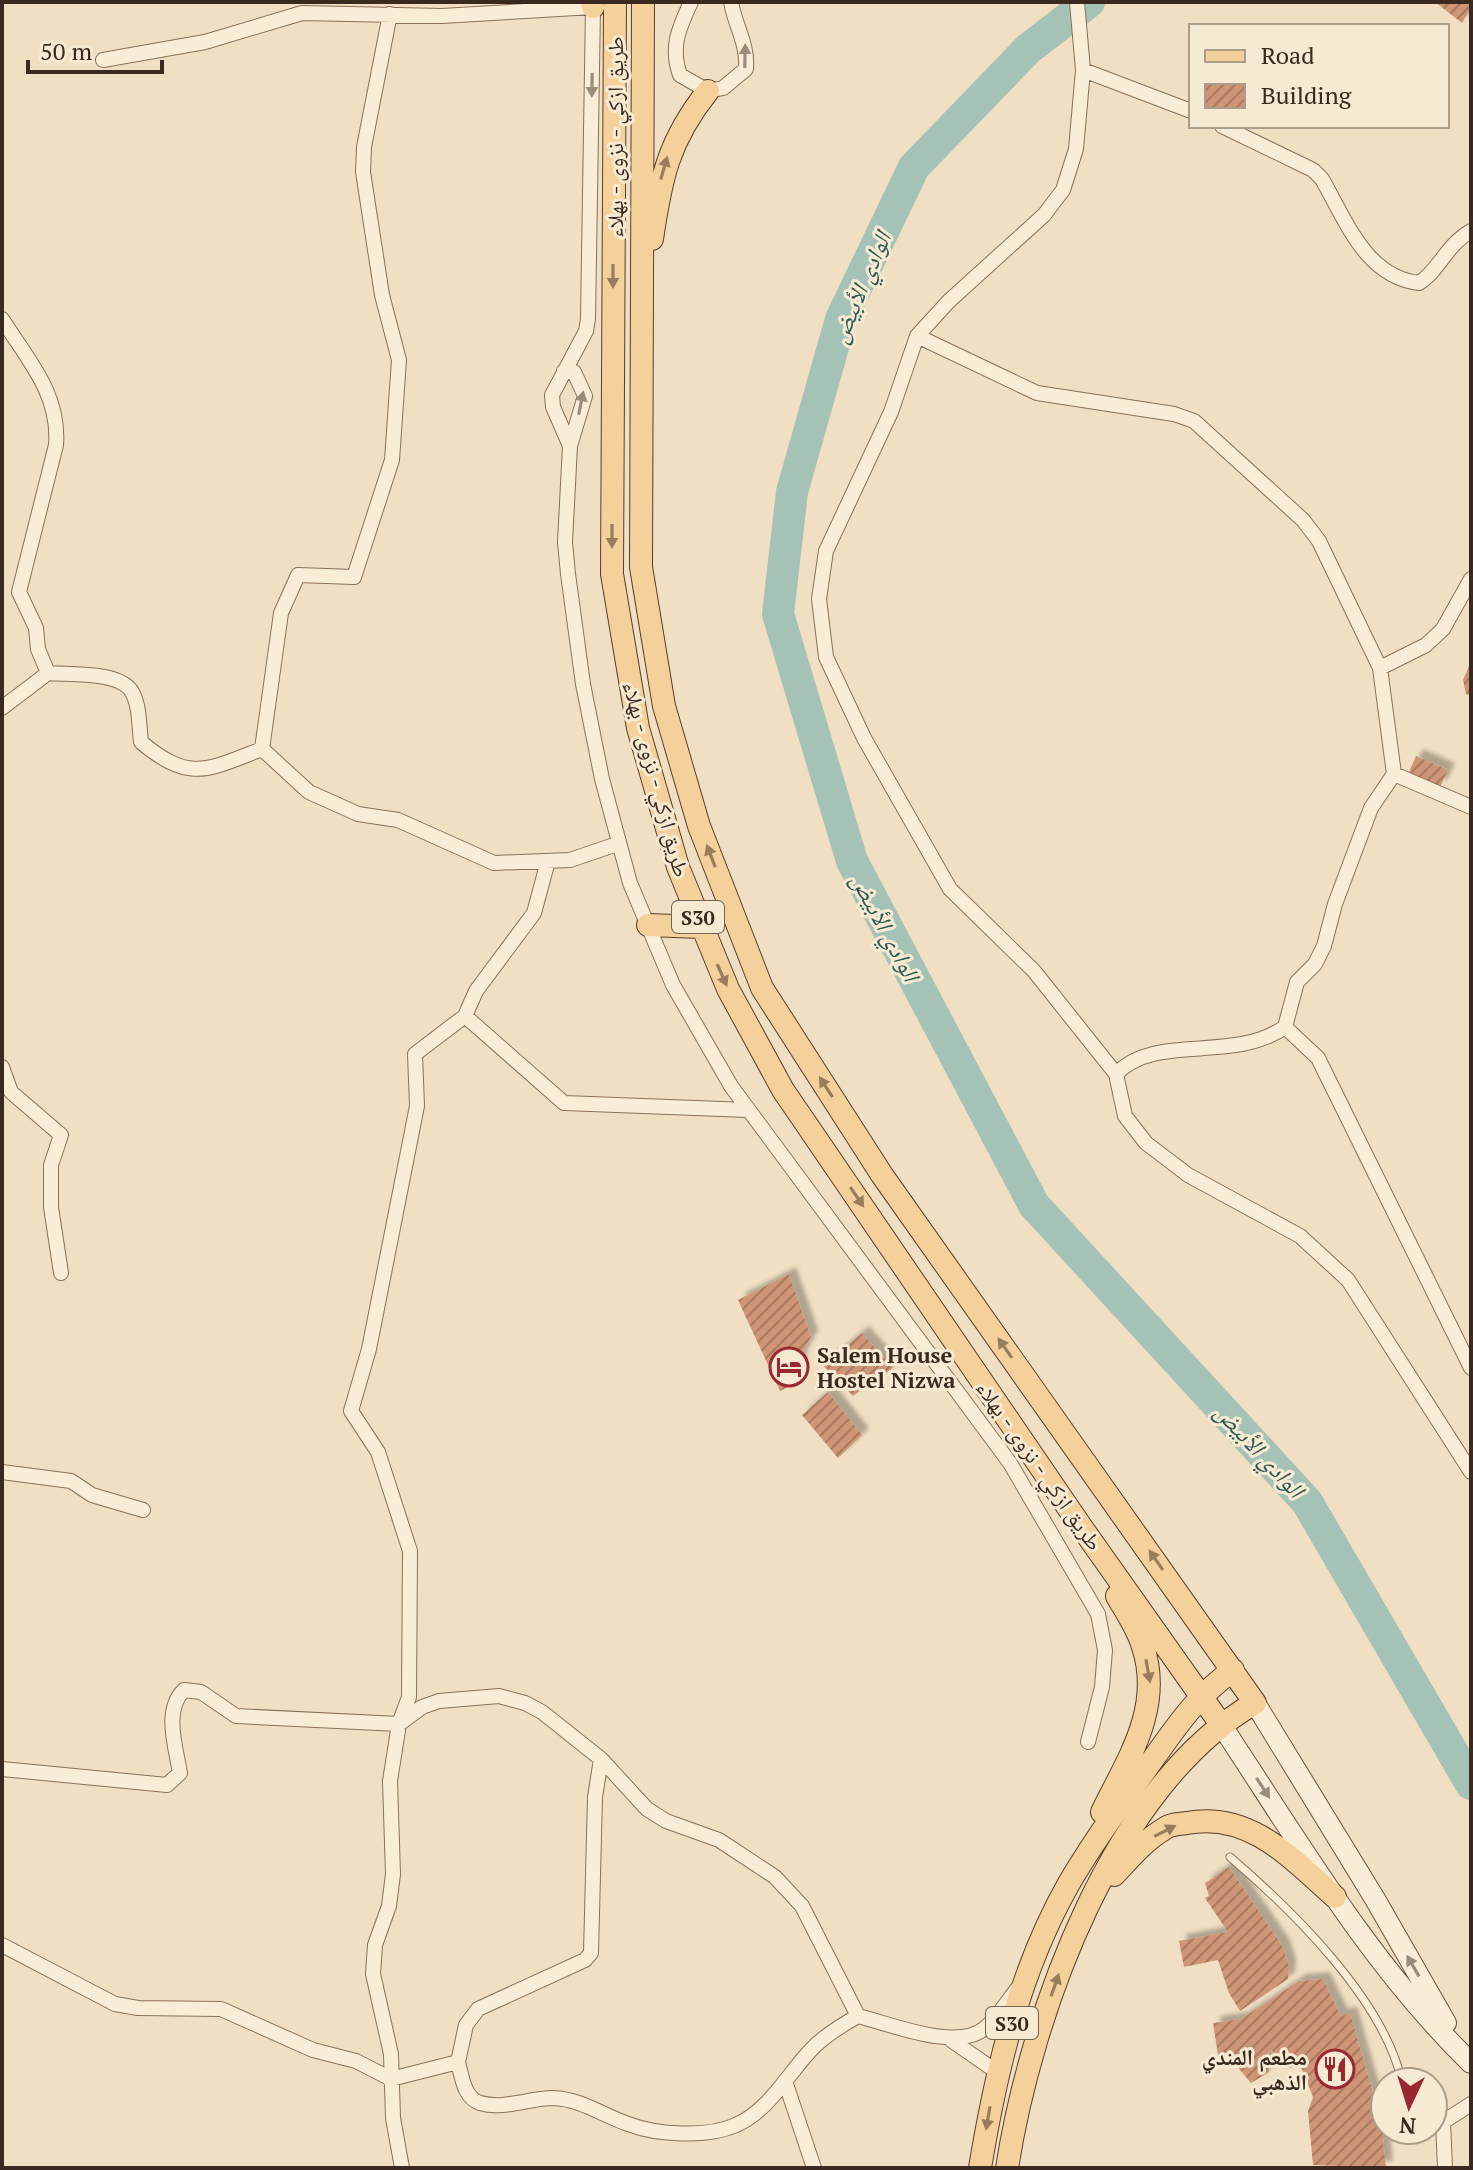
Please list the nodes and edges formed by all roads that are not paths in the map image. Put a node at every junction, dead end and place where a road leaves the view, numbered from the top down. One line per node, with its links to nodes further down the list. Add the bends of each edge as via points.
1 (643, 2): 14 (main road, طريق ازكي - نزوى - بهلاء / S30)
2 (691, 2): 9 (street, via 674,59 680,75)
3 (731, 2): 9 (street, one-way to 3, via 723,88 746,69 745,40)
4 (1077, 2): 8 (street)
5 (600, 4): 6 (street, via 442,16); 16 (street, one-way to 16, via 588,319); 28 (main road, طريق ازكي - نزوى - بهلاء / S30, one-way to 28, via 612,574 638,728)
6 (390, 14): 7 (street, via 302,13 205,42); 22 (street, via 363,172 382,295 399,360 392,460 354,577 298,575 281,613)
7 (103, 60)
8 (1083, 70): 10 (street); 15 (street, via 1076,149 1063,190 1044,215)
9 (708, 91): 14 (main road, one-way to 9, via 668,155)
10 (1189, 110)
11 (1226, 128): 12 (street, via 1313,170 1375,265 1390,276 1419,283 1451,245)
12 (1471, 231)
13 (2, 319): 20 (street, via 54,402 58,421 19,592)
14 (640, 328): 40 (main road, طريق ازكي - نزوى - بهلاء / S30, one-way to 14, via 882,1175 762,988 699,826 664,706 651,639 641,567)
15 (917, 336): 19 (street, via 1037,393 1194,421 1303,520 1319,541); 32 (street, via 891,412 826,551 819,599 826,657 864,738 950,889 1034,971)
16 (564, 371): 17 (street, via 552,395); 17 (street, one-way to 16, via 585,396 574,372)
17 (570, 446): 25 (street, via 568,574 583,684)
18 (1471, 579): 19 (street, via 1443,629 1426,645)
19 (1380, 668): 23 (street)
20 (48, 673): 21 (street); 22 (street, via 115,680 131,689 141,742 167,764 206,771)
21 (2, 708)
22 (262, 749): 26 (street, via 309,792 358,814 398,820 494,863)
23 (1394, 774): 24 (street); 30 (street, via 1371,808 1324,946 1297,982)
24 (1471, 807)
25 (617, 844): 26 (street, via 570,860); 27 (street)
26 (548, 861): 29 (street, via 534,913 476,991)
27 (648, 925): 28 (main road); 33 (street, via 673,985)
28 (701, 927): 39 (main road, طريق ازكي - نزوى - بهلاء / S30, one-way to 39, via 754,1042 783,1090)
29 (465, 1016): 33 (street, via 564,1103); 44 (street, via 415,1054 417,1106 369,1349 351,1411 378,1452 410,1551 409,1697)
30 (1285, 1027): 32 (street, via 1236,1048 1148,1054 1130,1060); 35 (street, via 1318,1058)
31 (2, 1067): 34 (street, via 11,1092 61,1135 51,1165)
32 (1116, 1074): 37 (street, via 1125,1116 1146,1143 1188,1175 1300,1236 1348,1280)
33 (748, 1110): 45 (street, via 1010,1463 1098,1614 1105,1650)
34 (61, 1273)
35 (1471, 1368)
36 (2, 1472): 38 (street, via 71,1481 92,1495)
37 (1471, 1472)
38 (143, 1510)
39 (1080, 1525): 41 (main road, طريق ازكي - نزوى - بهلاء / S30); 49 (main road, one-way to 49, via 1143,1646 1150,1685 1146,1720)
40 (1233, 1670): 41 (main road, S30); 42 (main road, طريق ازكي - نزوى - بهلاء / S30)
41 (1201, 1693): 43 (main road, طريق ازكي - نزوى - بهلاء / S30); 49 (main road, S30)
42 (1255, 1703): 43 (main road, S30); 56 (street, one-way to 42)
43 (1220, 1723): 50 (street, one-way to 50); 52 (main road, S30, via 1146,1805 1106,1867)
44 (399, 1724): 46 (street, via 439,1701 499,1696 542,1712); 47 (street, via 236,1716 192,1689 176,1697 173,1726 180,1773 167,1785); 60 (street, via 389,1800 393,1874 373,1974 389,2042)
45 (1088, 1742)
46 (601, 1759): 54 (street, via 647,1809 719,1840 775,1877 802,1906); 57 (street, via 595,1797 591,1953 478,2009 466,2025)
47 (2, 1769)
48 (1230, 1857): 58 (lane, via 1267,1889 1342,1974 1389,2043)
49 (1068, 1886): 53 (main road, S30)
50 (1335, 1897): 52 (main road, one-way to 50, via 1108,1883 1167,1826 1204,1819 1239,1825 1266,1837); 56 (street, via 1402,1987)
51 (2, 1945): 60 (street, via 115,2004 221,2009)
52 (1065, 1954): 68 (main road, S30, one-way to 52, via 1028,2062)
53 (1027, 1975): 55 (street, via 985,2029); 59 (main road, S30)
54 (858, 2016): 55 (street); 61 (street, via 810,2050)
55 (951, 2040): 59 (street)
56 (1468, 2060)
57 (458, 2062): 60 (street); 61 (street, via 467,2093 478,2102 579,2102 629,2125 666,2132 736,2125 756,2113)
58 (1397, 2066)
59 (997, 2072): 67 (main road, S30, one-way to 67)
60 (391, 2079): 65 (street)
61 (785, 2081): 66 (street)
62 (1471, 2104): 63 (street)
63 (1449, 2116)
64 (1442, 2146): 69 (street)
65 (402, 2168)
66 (814, 2168)
67 (980, 2168)
68 (1007, 2168)
69 (1445, 2168)

